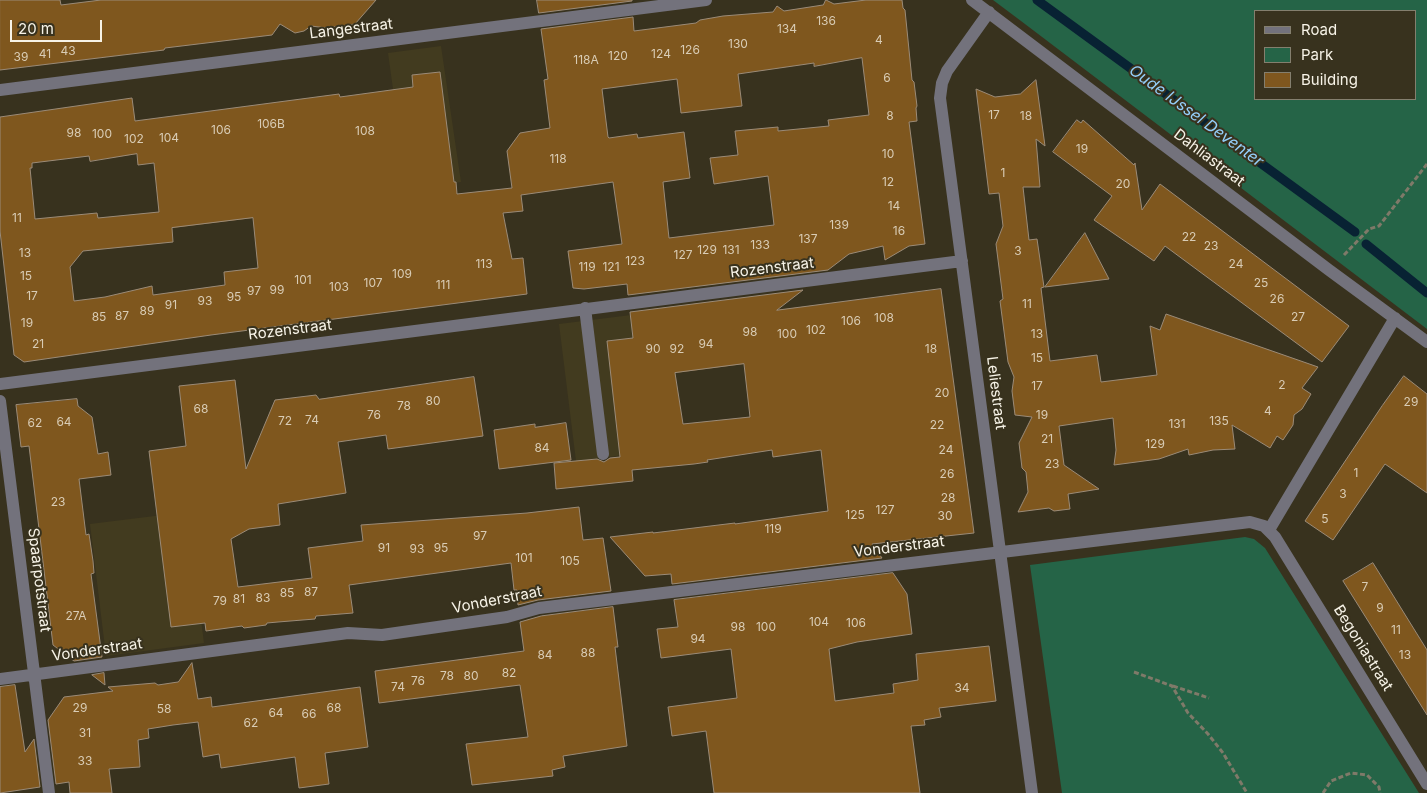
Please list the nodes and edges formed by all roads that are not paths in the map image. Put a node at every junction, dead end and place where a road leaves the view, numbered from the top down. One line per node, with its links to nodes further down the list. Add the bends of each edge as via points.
1 (706, 0): 4 (street, Langestraat)
2 (972, 0): 3 (street, Dahliastraat)
3 (990, 12): 5 (street, Leliestraat, via 947,71 940,90); 7 (street, Dahliastraat)
4 (0, 90)
5 (962, 260): 6 (street, Rozenstraat); 13 (street, Leliestraat)
6 (585, 308): 9 (street, Rozenstraat); 11 (street)
7 (1395, 318): 8 (street, Dahliastraat); 12 (street)
8 (1427, 342)
9 (0, 384)
10 (0, 401): 14 (street, Spaarpotstraat)
11 (603, 454)
12 (1269, 530): 13 (street, via 1257,523 1242,522); 16 (street, Begoniastraat)
13 (1000, 551): 14 (street, Vonderstraat, via 539,608 507,617 382,635 348,633); 18 (street, Leliestraat)
14 (34, 674): 15 (street, Vonderstraat); 17 (street, Spaarpotstraat)
15 (0, 679)
16 (1427, 784)
17 (49, 793)
18 (1032, 793)

